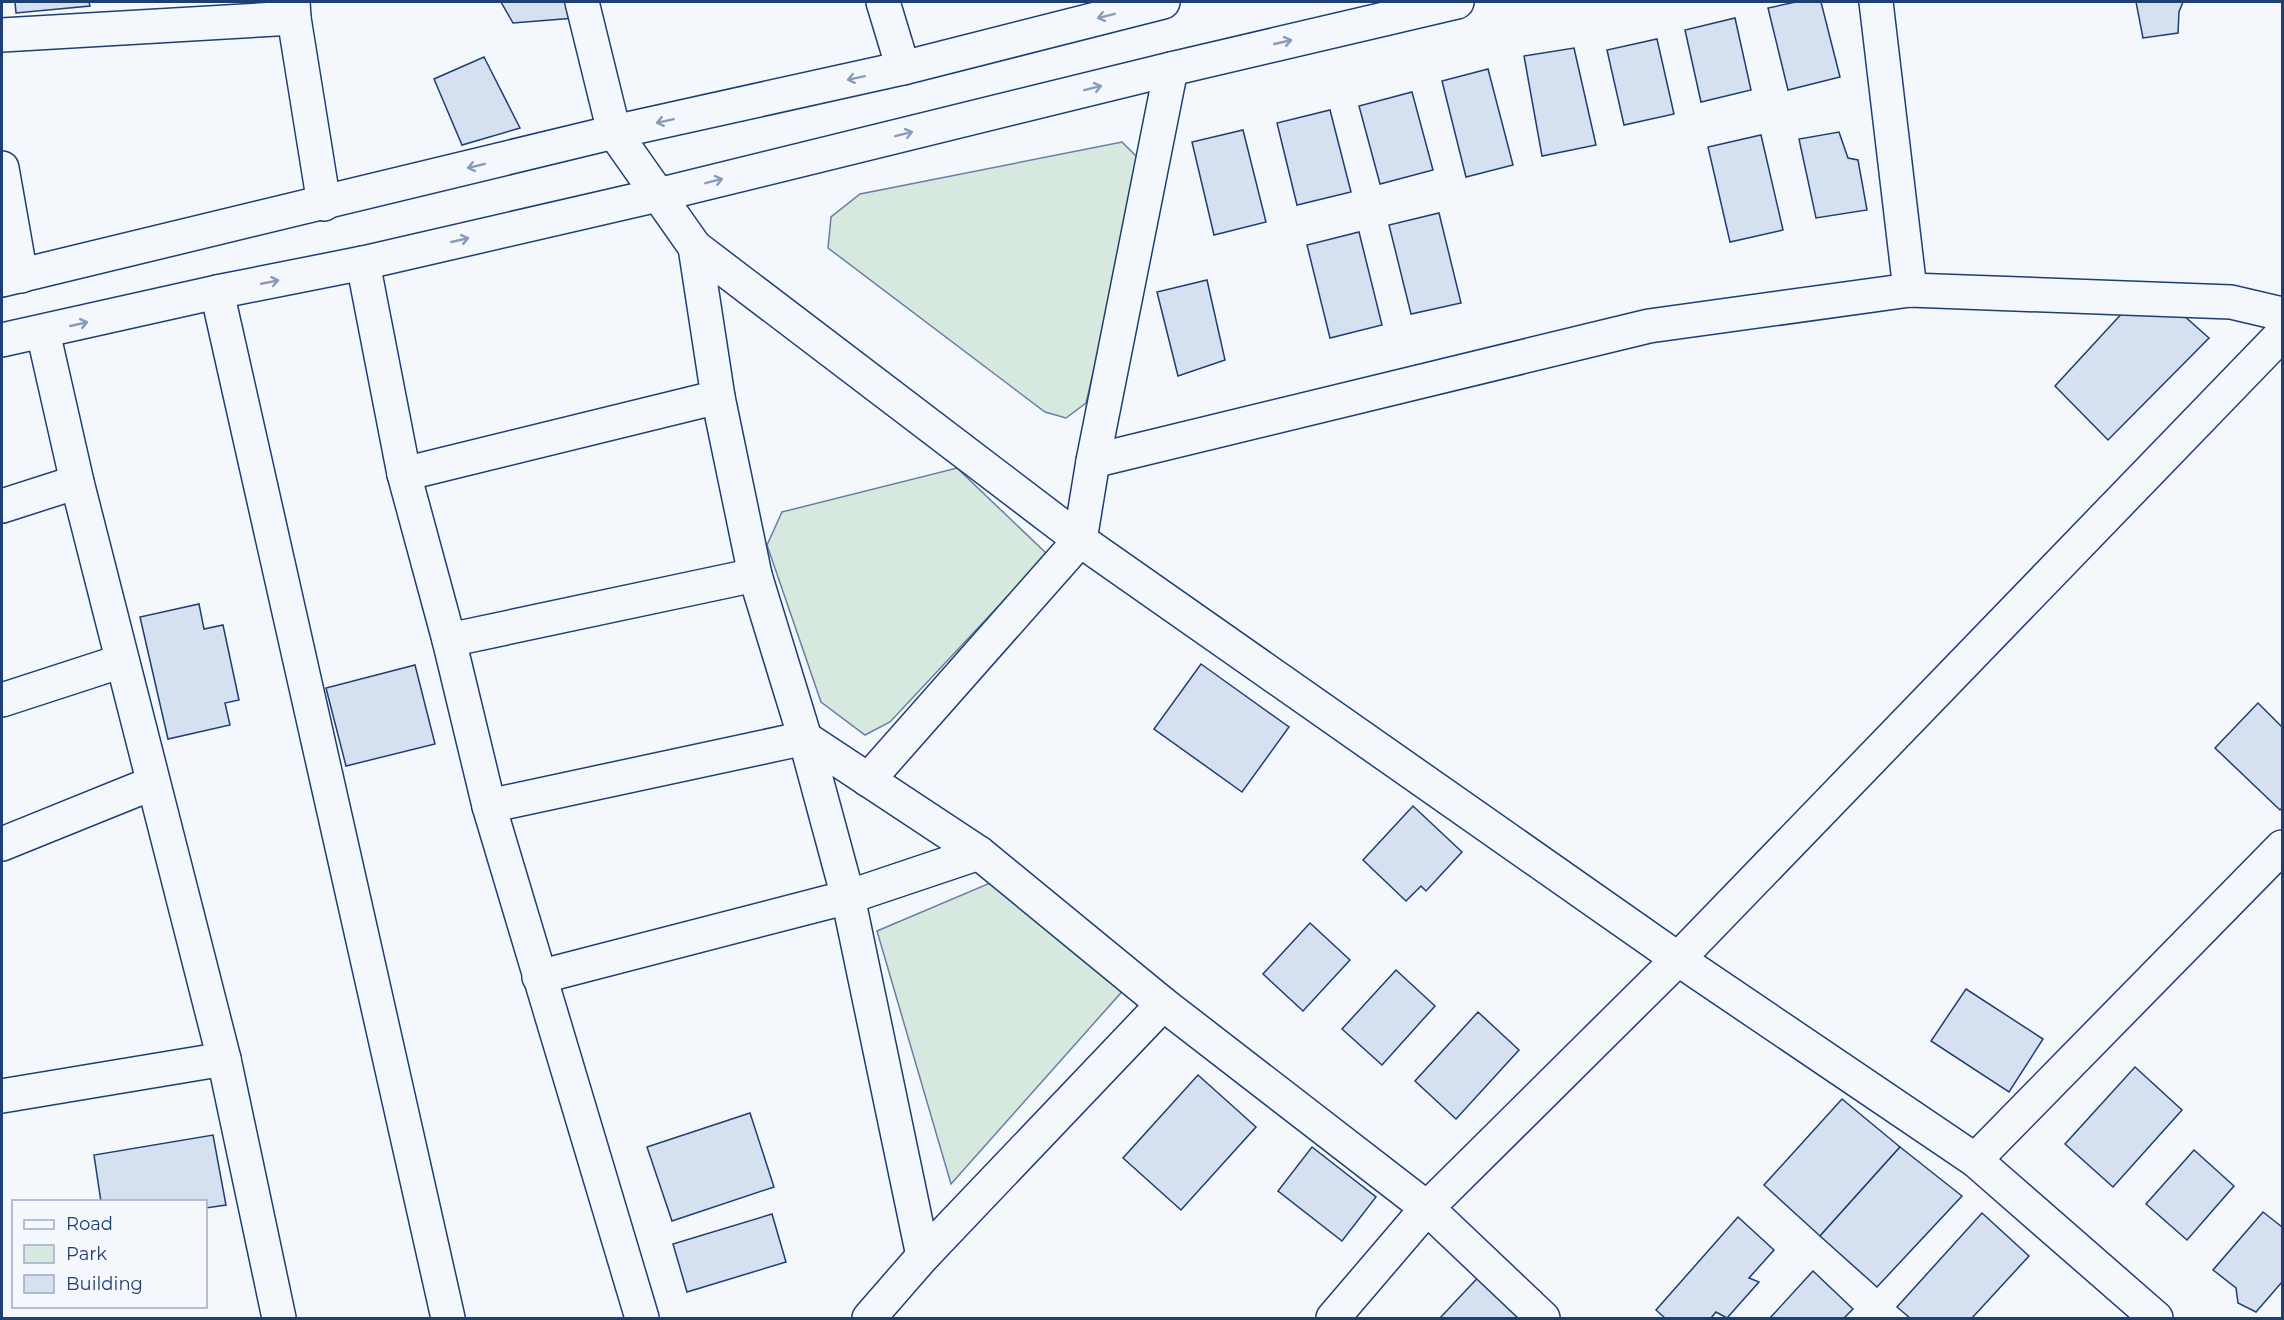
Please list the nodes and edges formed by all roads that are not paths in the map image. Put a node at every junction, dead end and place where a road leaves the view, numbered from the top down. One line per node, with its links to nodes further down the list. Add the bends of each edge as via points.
1 (582, 2): 10 (street)
2 (883, 2): 8 (street)
3 (1163, 2): 8 (street, one-way to 8)
4 (1457, 2): 9 (street, one-way to 4)
5 (1876, 2): 17 (street)
6 (293, 10): 7 (street); 13 (street)
7 (2, 36)
8 (903, 68): 10 (street, one-way to 10)
9 (1171, 69): 12 (street, one-way to 9); 24 (street)
10 (614, 132): 12 (street); 13 (street, one-way to 13)
11 (2, 168): 16 (street)
12 (658, 195): 14 (street); 15 (street, one-way to 12)
13 (324, 204): 16 (street)
14 (695, 247): 23 (street); 28 (street)
15 (363, 263): 18 (street, one-way to 15); 25 (street)
16 (11, 278)
17 (1910, 290): 19 (street, via 2231,302); 24 (street, via 1649,326)
18 (217, 292): 20 (street, one-way to 18); 50 (street)
19 (2283, 314)
20 (43, 332): 22 (street); 26 (street)
21 (2283, 334): 41 (street)
22 (2, 340)
23 (718, 397): 25 (street); 29 (street)
24 (1093, 461): 28 (street)
25 (404, 474): 30 (street)
26 (77, 482): 27 (street); 31 (street)
27 (2, 506)
28 (1080, 540): 34 (street); 41 (street)
29 (755, 575): 30 (street); 33 (street)
30 (449, 640): 36 (street)
31 (122, 661): 32 (street); 35 (street)
32 (2, 700)
33 (805, 738): 34 (street); 36 (street); 40 (street)
34 (868, 780): 39 (street)
35 (153, 783): 37 (street); 44 (street)
36 (489, 806): 42 (street)
37 (2, 844)
38 (2283, 847): 46 (street)
39 (979, 853): 40 (street); 43 (street)
40 (848, 897): 42 (street); 48 (street)
41 (1678, 959): 46 (street); 47 (street)
42 (539, 977): 51 (street)
43 (1163, 1004): 47 (street); 48 (street)
44 (224, 1059): 45 (street); 49 (street)
45 (2, 1096)
46 (1975, 1160): 55 (street)
47 (1427, 1208): 53 (street); 54 (street)
48 (923, 1256): 52 (street)
49 (279, 1318)
50 (448, 1318)
51 (642, 1318)
52 (870, 1318)
53 (1333, 1318)
54 (1543, 1318)
55 (2156, 1318)

